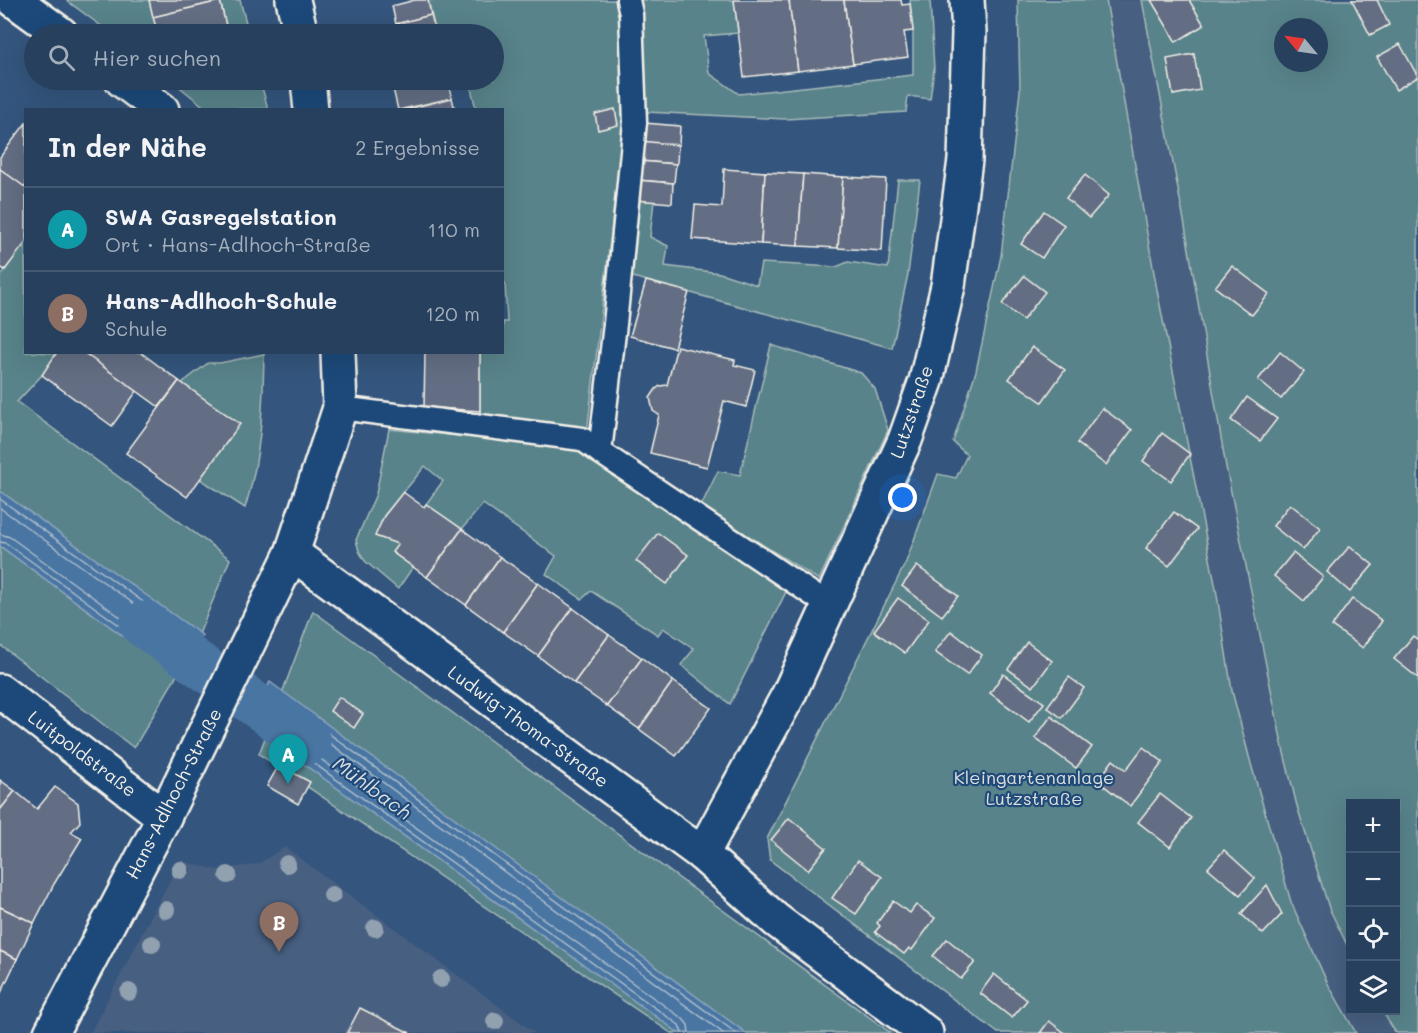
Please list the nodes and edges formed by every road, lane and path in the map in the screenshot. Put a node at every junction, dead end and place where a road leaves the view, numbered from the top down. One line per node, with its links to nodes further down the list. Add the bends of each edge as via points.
1 (14, 0): 5 (street)
2 (293, 0): 6 (street)
3 (628, 0): 13 (lane, via 635,122)
4 (967, 0): 15 (street, Lutzstraße, via 965,160 948,286 926,381 905,440)
5 (47, 24)
6 (299, 24)
7 (135, 90): 9 (street)
8 (309, 90): 10 (street)
9 (159, 108)
10 (311, 108)
11 (338, 354): 12 (street)
12 (340, 408): 13 (lane, via 582,439); 14 (street)
13 (600, 452): 15 (lane)
14 (292, 553): 17 (street, Hans-Adlhoch-Straße); 18 (street, Ludwig-Thoma-Straße)
15 (830, 606): 18 (street, Lutzstraße, via 789,694)
16 (0, 691): 17 (street, Luitpoldstraße)
17 (164, 817): 19 (street, Hans-Adlhoch-Straße)
18 (702, 854): 20 (street, Ludwig-Thoma-Straße, via 776,920)
19 (51, 1033)
20 (926, 1033)

